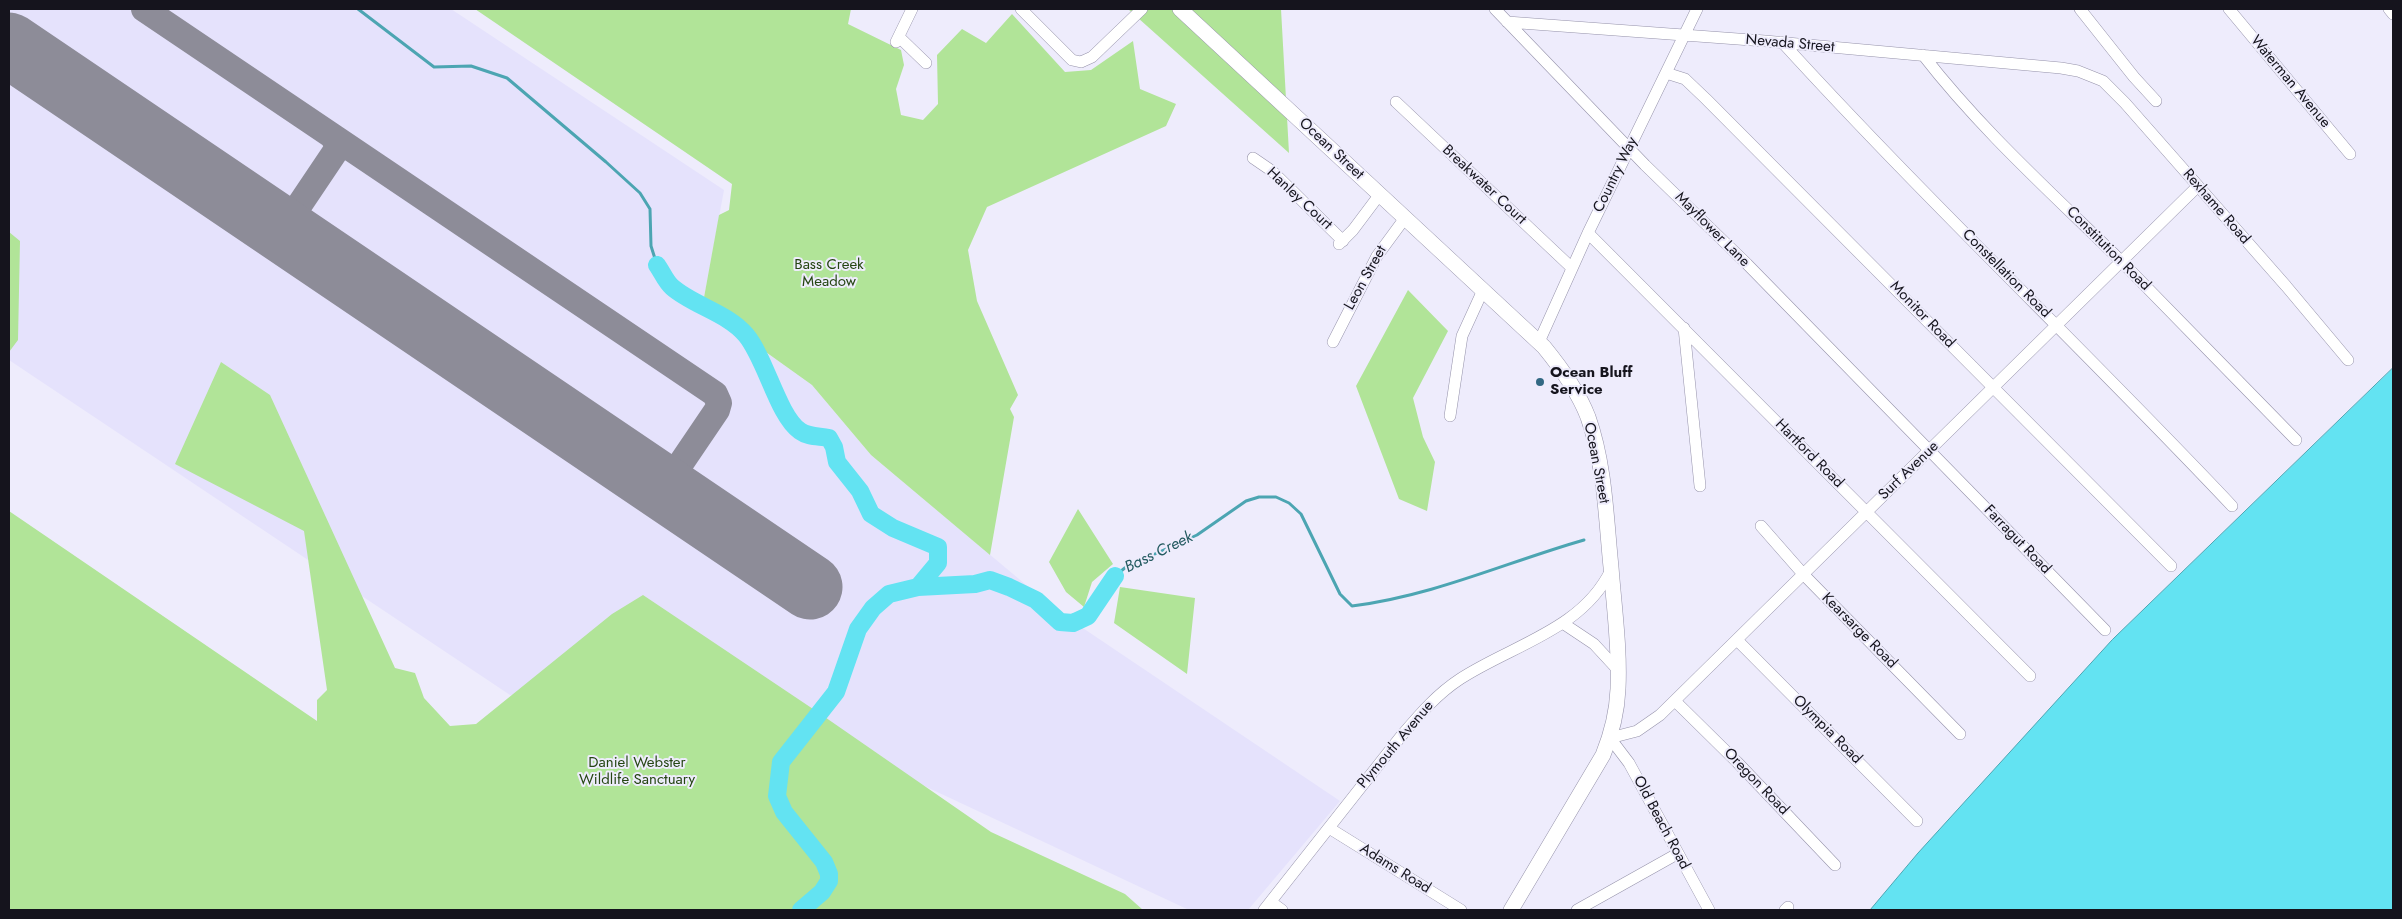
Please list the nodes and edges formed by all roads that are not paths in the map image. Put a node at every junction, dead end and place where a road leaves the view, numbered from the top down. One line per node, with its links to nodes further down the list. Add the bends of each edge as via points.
1 (912, 9): 15 (street, via 898,40)
2 (1021, 9): 3 (street, via 1072,60 1081,62 1092,58)
3 (1142, 9)
4 (1180, 9): 24 (main road, Ocean Street)
5 (1495, 9): 11 (street, Mayflower Lane)
6 (1697, 9): 12 (street, Country Way)
7 (2080, 9): 18 (street)
8 (2229, 9): 21 (street, Waterman Avenue)
9 (2388, 9): 10 (street)
10 (2393, 14)
11 (1507, 22): 12 (street, Nevada Street); 20 (street, Mayflower Lane)
12 (1684, 36): 13 (street, Nevada Street); 17 (street, Country Way)
13 (1782, 42): 14 (street, Nevada Street); 30 (street, Constellation Road, via 1844,110)
14 (1923, 55): 16 (street, Nevada Street); 27 (street, Constitution Road, via 1998,143)
15 (926, 63)
16 (2072, 70): 23 (street, Rexhame Road, via 2103,81)
17 (1666, 72): 20 (street, Country Way); 35 (street, Monitor Road, via 1685,79 1885,276)
18 (2156, 101)
19 (1396, 102): 28 (street, Breakwater Court)
20 (1629, 148): 26 (street, Country Way); 38 (street, Mayflower Lane)
21 (2350, 154)
22 (1253, 158): 24 (street, Hanley Court, via 1272,171 1341,242)
23 (2198, 186): 27 (street, Surf Avenue); 34 (street, Rexhame Road)
24 (1380, 194): 25 (main road, Ocean Street)
25 (1406, 218): 29 (main road, Ocean Street); 32 (street, Leon Street, via 1377,256)
26 (1588, 234): 28 (street, Country Way); 31 (street, Hartford Road)
27 (2121, 262): 30 (street, Surf Avenue); 37 (street, Constitution Road)
28 (1572, 268): 33 (street, Country Way)
29 (1483, 290): 33 (main road, Ocean Street); 36 (street, via 1462,336)
30 (2057, 325): 35 (street, Surf Avenue); 40 (street, Constellation Road)
31 (1684, 328): 39 (street); 41 (street, Hartford Road)
32 (1333, 342)
33 (1539, 342): 44 (main road, Ocean Street, via 1568,378 1588,419 1601,478)
34 (2348, 360)
35 (1993, 388): 38 (street, Surf Avenue); 43 (street, Monitor Road)
36 (1450, 416)
37 (2296, 440)
38 (1929, 451): 41 (street, Surf Avenue); 47 (street, Farragut Road)
39 (1700, 486)
40 (2232, 506)
41 (1867, 511): 45 (street, Surf Avenue); 50 (street, Hartford Road)
42 (1761, 526): 45 (street, Kearsarge Road)
43 (2171, 566)
44 (1611, 570): 46 (street, Plymouth Avenue, via 1599,591); 49 (main road, Ocean Street)
45 (1804, 575): 48 (street, Surf Avenue); 52 (street, Kearsarge Road)
46 (1564, 624): 49 (street, via 1594,644); 55 (street, Plymouth Avenue, via 1478,668 1442,692 1402,735)
47 (2105, 630)
48 (1736, 640): 51 (street, Surf Avenue); 54 (street, Olympia Road)
49 (1618, 670): 53 (main road, Ocean Street, via 1616,711)
50 (2030, 676)
51 (1675, 701): 53 (street, Surf Avenue, via 1647,726); 57 (street, Oregon Road)
52 (1960, 734)
53 (1610, 738): 56 (street, Old Beach Road, via 1629,763); 61 (main road, Ocean Street)
54 (1916, 821)
55 (1329, 828): 58 (street, Plymouth Avenue); 60 (street, Adams Road)
56 (1677, 854): 62 (street); 63 (street, Old Beach Road)
57 (1835, 866)
58 (1268, 906): 59 (street)
59 (1282, 910)
60 (1461, 910)
61 (1513, 910)
62 (1577, 910)
63 (1709, 910)

